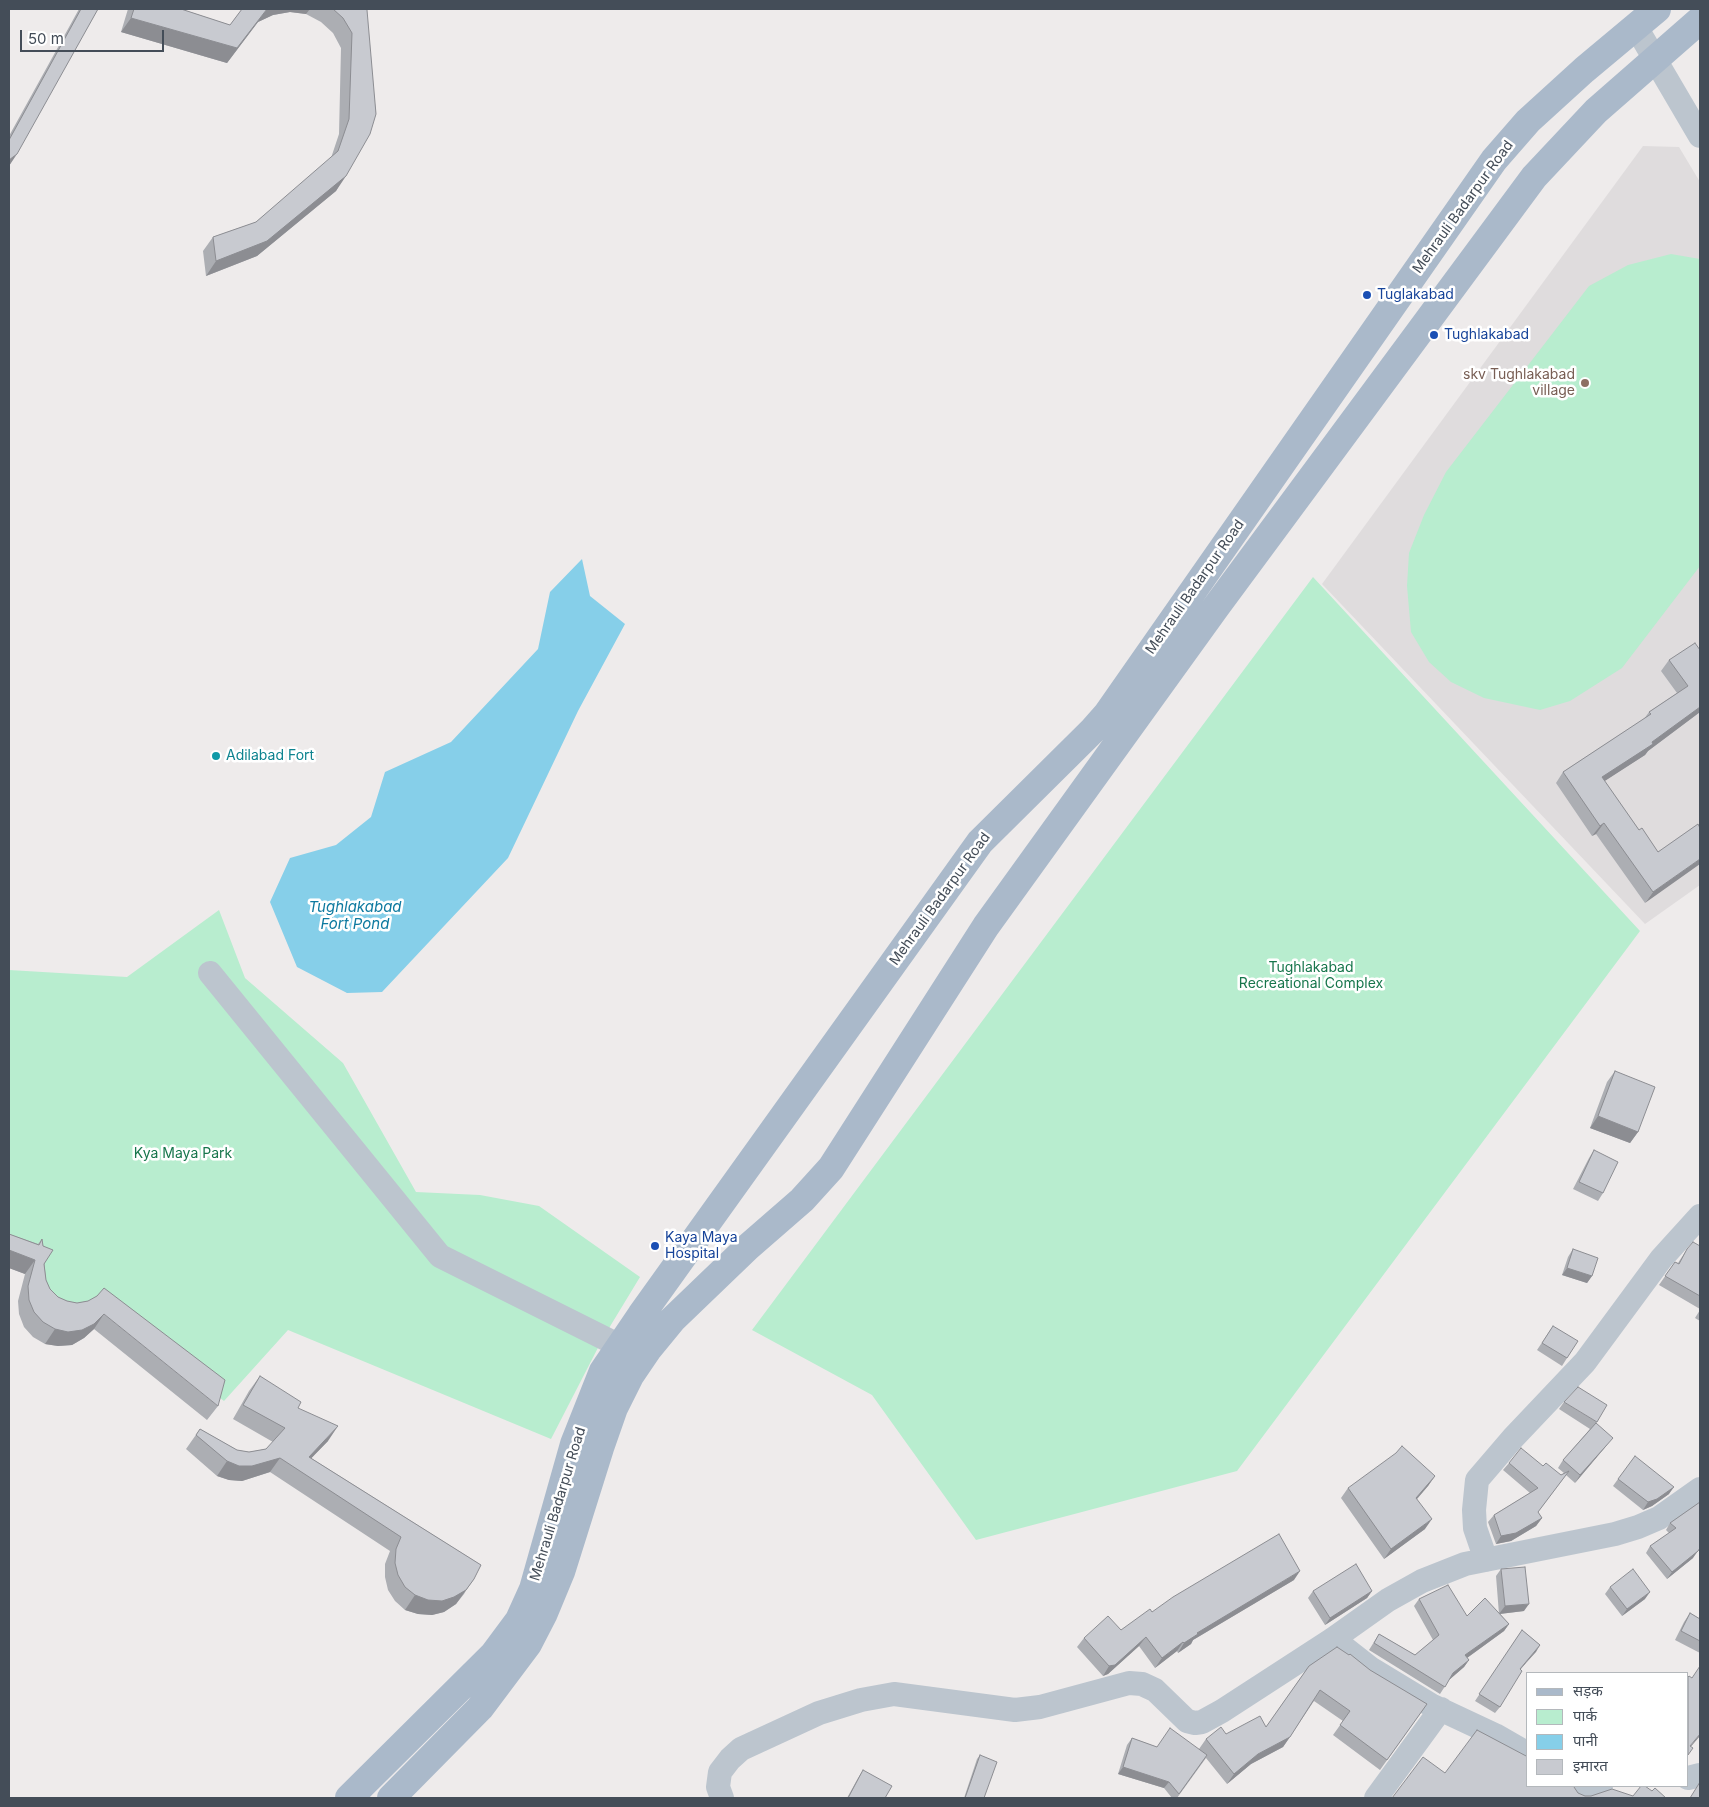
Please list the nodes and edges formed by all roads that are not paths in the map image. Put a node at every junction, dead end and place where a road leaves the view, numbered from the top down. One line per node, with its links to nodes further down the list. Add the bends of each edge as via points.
1 (1658, 9): 3 (main road, Mehrauli Badarpur Road)
2 (1700, 20): 4 (main road, Mehrauli Badarpur Road)
3 (1636, 27): 4 (street); 8 (main road, Mehrauli Badarpur Road, via 1528,120 1494,160 1107,714 980,842)
4 (1656, 59): 5 (street); 15 (main road, Mehrauli Badarpur Road, via 1596,111 1522,193 986,926 831,1168 802,1200 672,1320 649,1348 614,1408 561,1572 528,1644 480,1708)
5 (1700, 136)
6 (210, 973): 8 (street, via 440,1256)
7 (1700, 1216): 10 (street, via 1662,1259 1585,1362 1477,1480 1475,1528)
8 (620, 1346): 14 (main road, Mehrauli Badarpur Road, via 603,1371 574,1444 532,1589 519,1620 493,1655)
9 (1700, 1489): 10 (street, via 1659,1518 1638,1527)
10 (1486, 1560): 11 (street, via 1465,1564 1422,1581)
11 (1332, 1638): 12 (street, via 1370,1668); 16 (street, via 1222,1711 1195,1723 1187,1721 1155,1690 1142,1684 1128,1683 1040,1707 1015,1710 894,1694 861,1700 819,1713 742,1749 720,1772 718,1786)
12 (1441, 1709): 13 (street); 17 (street)
13 (1526, 1753)
14 (349, 1798)
15 (392, 1798)
16 (722, 1798)
17 (1376, 1798)

